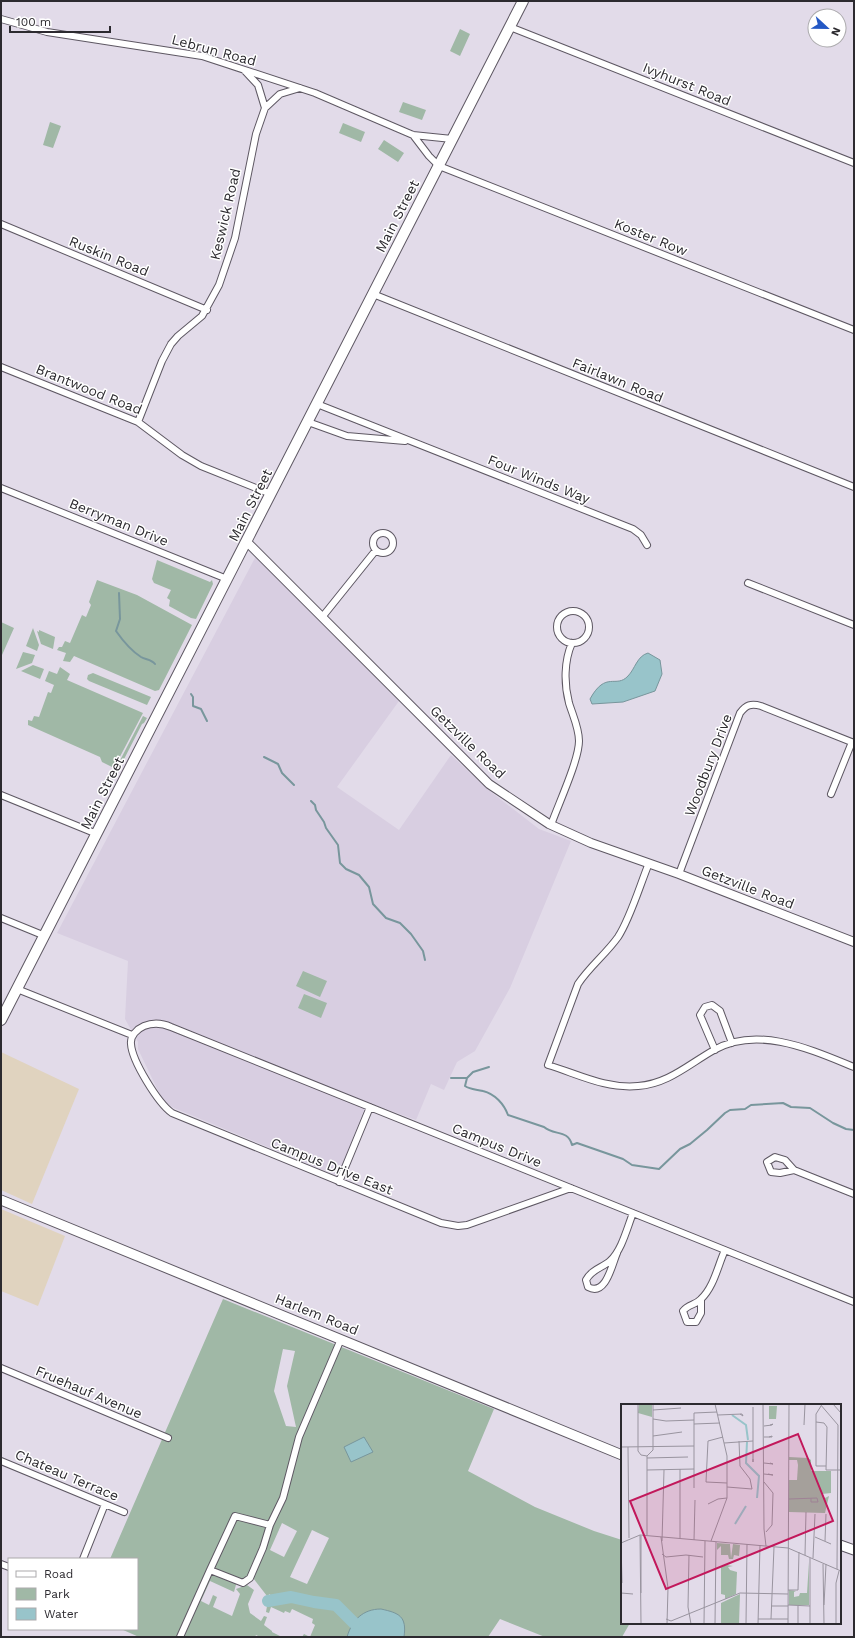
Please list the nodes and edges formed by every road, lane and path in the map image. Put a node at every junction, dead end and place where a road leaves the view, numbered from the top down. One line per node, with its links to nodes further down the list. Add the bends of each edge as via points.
1 (523, 1): 3 (main road, Main Street)
2 (1, 19): 4 (street, Lebrun Road, via 47,32 196,55)
3 (510, 26): 8 (main road, Main Street); 9 (street, Ivyhurst Road)
4 (242, 68): 5 (street, Lebrun Road); 6 (street, via 258,85)
5 (300, 88): 6 (street, Keswick Road, via 280,94); 7 (street, Lebrun Road)
6 (265, 108): 13 (street, Keswick Road, via 256,134 229,259)
7 (413, 135): 8 (street, Lebrun Road); 10 (street, via 428,156)
8 (452, 139): 10 (main road, Main Street)
9 (854, 163)
10 (439, 166): 12 (main road, Main Street); 14 (street, Koster Row)
11 (1, 224): 13 (street, Ruskin Road)
12 (373, 294): 16 (main road, Main Street); 20 (street, Fairlawn Road)
13 (207, 310): 17 (street, Keswick Road, via 171,344)
14 (854, 330)
15 (1, 367): 17 (street, Brantwood Road)
16 (317, 404): 18 (main road, Main Street); 19 (street, Four Winds Way)
17 (138, 422): 22 (street, Brantwood Road, via 201,466)
18 (308, 422): 19 (street, Four Winds Way, via 347,436); 22 (main road, Main Street)
19 (416, 443): 24 (street, Four Winds Way, via 633,529)
20 (854, 487)
21 (1, 488): 26 (street, Berryman Drive)
22 (271, 494): 23 (main road, Main Street)
23 (247, 542): 26 (main road, Main Street); 28 (street, Getzville Road)
24 (647, 545)
25 (376, 550): 28 (street)
26 (228, 579): 35 (main road, Main Street)
27 (748, 583): 29 (street)
28 (323, 616): 34 (street, Getzville Road, via 490,784)
29 (854, 625)
30 (572, 643): 30 (street, via 586,636 589,626 585,617 576,611 566,613 557,625 559,635); 34 (street, via 567,654 567,690 579,732 579,743 575,761)
31 (853, 743): 32 (street); 37 (street, Woodbury Drive, via 761,706 753,704 744,708)
32 (831, 794)
33 (1, 795): 35 (street)
34 (551, 825): 36 (street, Getzville Road)
35 (97, 834): 39 (main road, Main Street)
36 (649, 863): 37 (street, Getzville Road); 45 (street, via 622,930 578,984 548,1064 602,1084 639,1086 677,1074)
37 (679, 874): 40 (street, Getzville Road)
38 (1, 918): 39 (street)
39 (45, 936): 41 (main road, Main Street)
40 (854, 942)
41 (17, 989): 42 (main road, Main Street); 43 (street)
42 (1, 1020)
43 (132, 1036): 47 (street, Campus Drive, via 141,1027 164,1024); 49 (street, Campus Drive East, via 130,1045 138,1064 160,1102 172,1113)
44 (732, 1043): 45 (street); 45 (street, via 720,1011 712,1005 704,1007 700,1016); 46 (street, via 767,1040 779,1042 810,1050)
45 (715, 1050)
46 (854, 1067)
47 (370, 1107): 49 (street); 50 (street, Campus Drive)
48 (794, 1170): 51 (street)
49 (340, 1182): 50 (street, Campus Drive East, via 434,1221 458,1226 485,1220)
50 (572, 1188): 53 (street, Campus Drive)
51 (854, 1194)
52 (1, 1200): 58 (main road, Harlem Road)
53 (633, 1213): 54 (street, Campus Drive); 55 (street)
54 (724, 1250): 56 (street, via 709,1288); 57 (street, Campus Drive)
55 (617, 1253): 55 (street, via 610,1262 588,1276 588,1287 599,1289 604,1284)
56 (701, 1300)
57 (854, 1302)
58 (341, 1340): 61 (main road, Harlem Road); 65 (street, via 299,1437 283,1498)
59 (1, 1368): 60 (street, Fruehauf Avenue)
60 (168, 1438)
61 (621, 1455)
62 (1, 1460): 63 (street, Chateau Terrace)
63 (106, 1504): 64 (street, Chateau Terrace); 68 (street)
64 (124, 1512)
65 (270, 1526): 69 (street, via 235,1516); 69 (street, via 247,1582 232,1580)
66 (841, 1545): 67 (main road)
67 (854, 1550)
68 (83, 1558)
69 (210, 1570): 70 (street)
70 (180, 1637)

